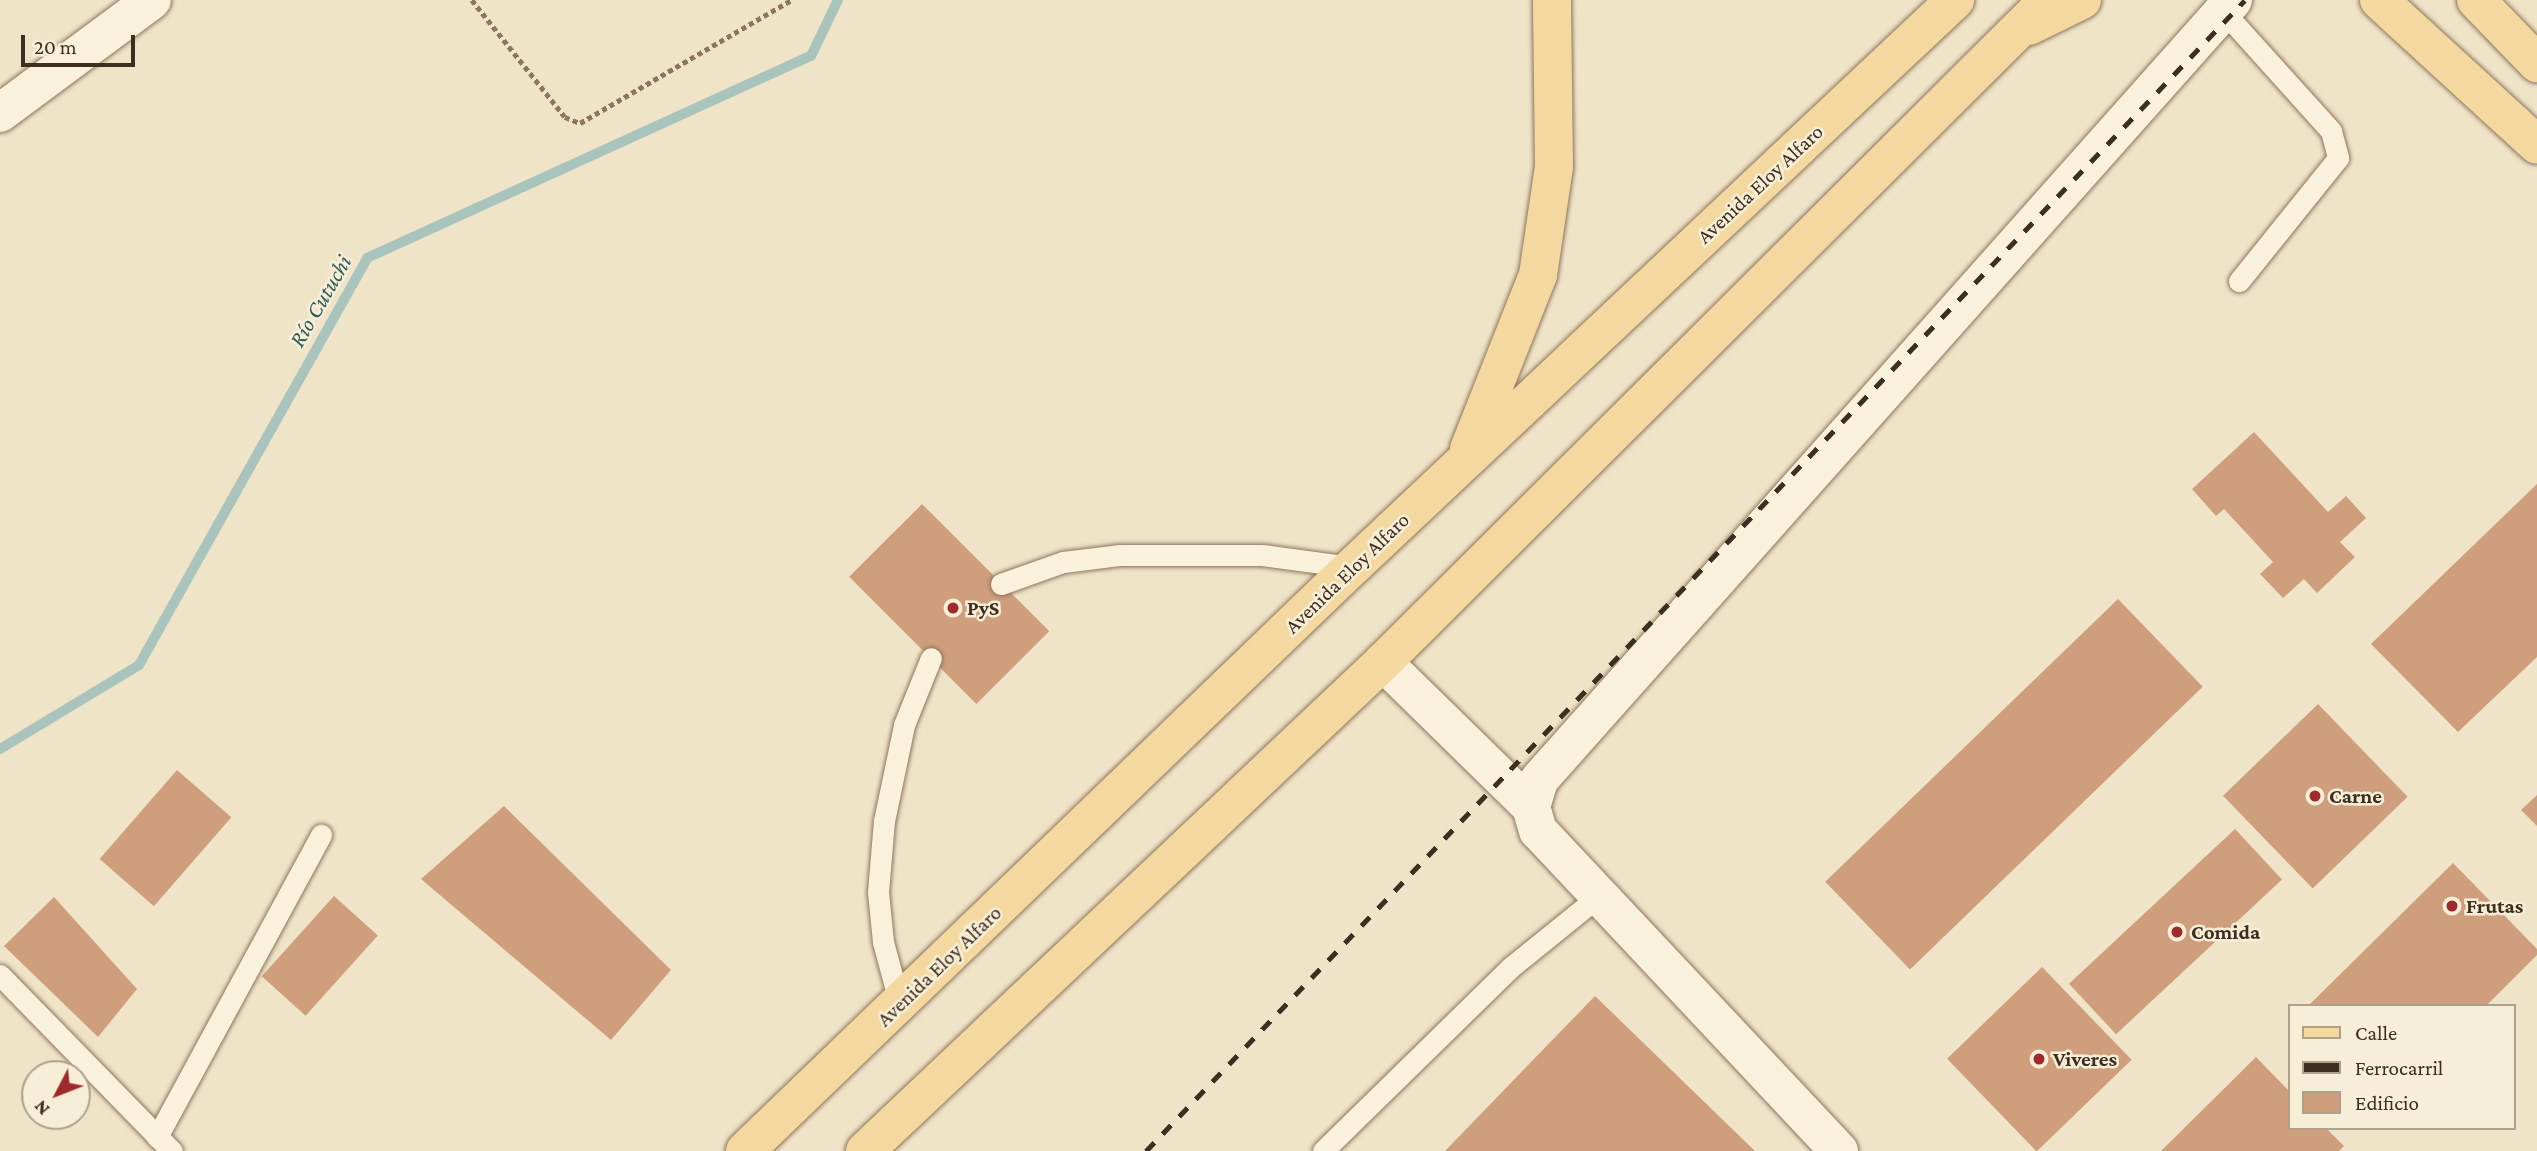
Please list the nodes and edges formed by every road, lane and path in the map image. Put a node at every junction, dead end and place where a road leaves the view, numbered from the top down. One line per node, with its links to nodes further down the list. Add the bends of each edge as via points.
1 (152, 0): 13 (street)
2 (472, 0): 3 (path, via 565,117 580,123)
3 (791, 0)
4 (1552, 0): 16 (main road, via 1554,167 1538,275)
5 (1955, 0): 16 (main road, Avenida Eloy Alfaro)
6 (2048, 0): 11 (main road)
7 (2082, 0): 11 (main road)
8 (2379, 0): 14 (main road)
9 (2476, 0): 12 (main road)
10 (2228, 6): 15 (lane, via 2331,131 2338,158); 21 (street, via 1539,780)
11 (2015, 33): 20 (main road)
12 (2537, 63)
13 (0, 113)
14 (2537, 145)
15 (2239, 281)
16 (1463, 464): 17 (main road, Avenida Eloy Alfaro)
17 (1352, 568): 18 (lane, via 1262,555 1119,555 1063,562); 25 (main road, Avenida Eloy Alfaro)
18 (1001, 584)
19 (932, 658): 25 (lane, via 904,725 884,821 878,892 883,942)
20 (1383, 662): 21 (street); 28 (main road)
21 (1531, 807): 23 (street, via 1538,831)
22 (321, 835): 26 (lane)
23 (1600, 896): 29 (lane, via 1511,967); 30 (street)
24 (0, 975): 26 (lane)
25 (900, 1005): 27 (main road, Avenida Eloy Alfaro)
26 (164, 1144)
27 (745, 1151)
28 (865, 1151)
29 (1323, 1151)
30 (1839, 1151)

